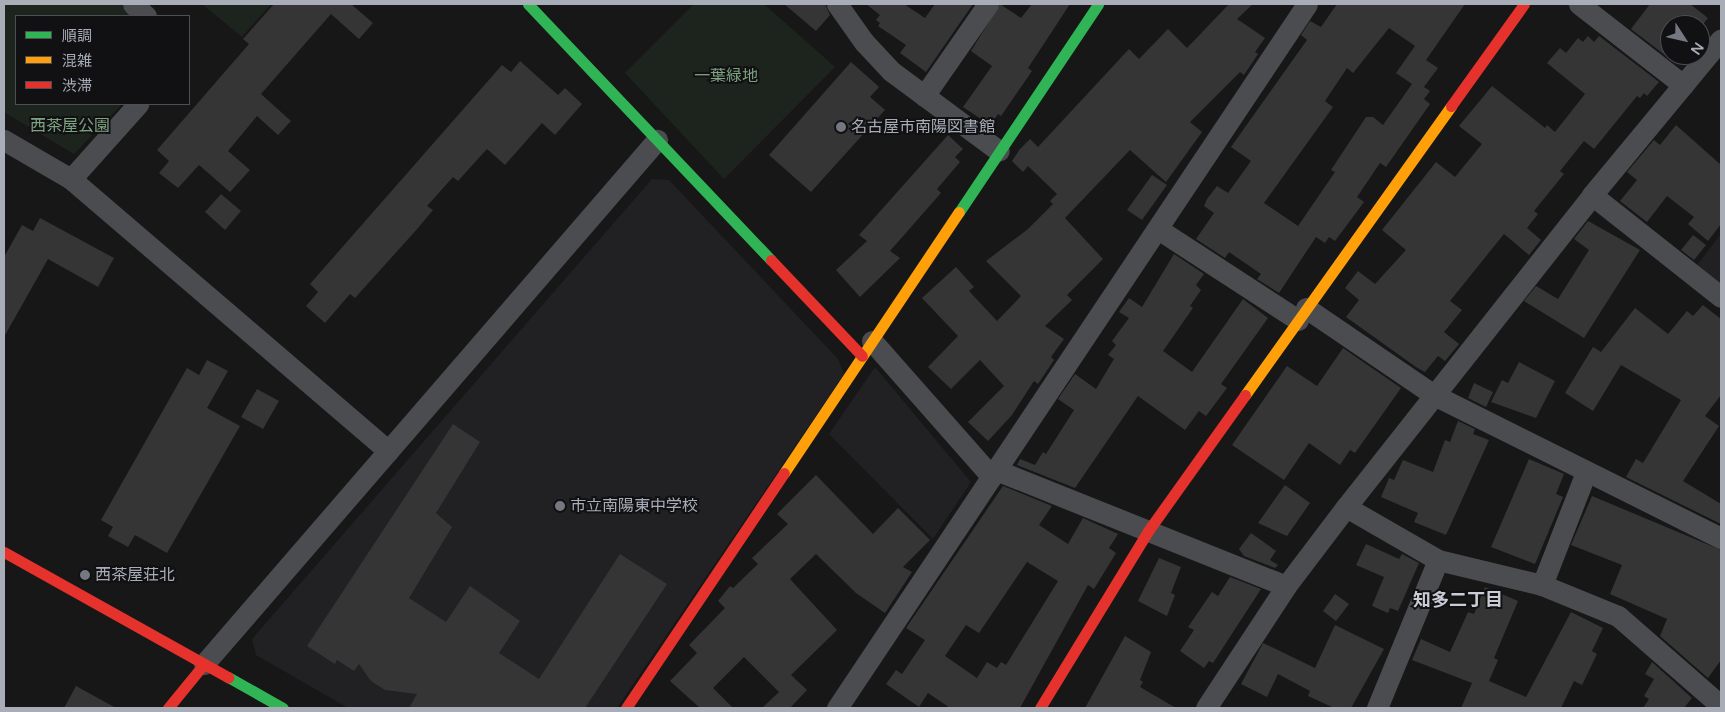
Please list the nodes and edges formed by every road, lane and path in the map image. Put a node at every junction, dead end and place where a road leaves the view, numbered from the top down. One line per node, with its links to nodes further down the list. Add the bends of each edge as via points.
1 (134, 4): 9 (street)
2 (528, 4): 15 (street)
3 (837, 4): 12 (street, via 884,64)
4 (988, 4): 12 (street)
5 (1098, 4): 16 (street)
6 (1308, 4): 19 (street)
7 (1524, 4): 21 (street)
8 (1579, 4): 11 (street)
9 (145, 15)
10 (1721, 39): 11 (street)
11 (1683, 86): 18 (street)
12 (924, 96): 16 (street)
13 (137, 105): 17 (street)
14 (4, 140): 17 (street)
15 (657, 140): 22 (street); 24 (street)
16 (1000, 151): 22 (street)
17 (71, 179): 24 (street)
18 (1592, 195): 20 (street); 23 (street)
19 (1158, 229): 21 (street); 26 (street)
20 (1721, 297)
21 (1302, 314): 23 (street); 28 (street)
22 (867, 348): 26 (street); 37 (street)
23 (1434, 394): 25 (street); 27 (street)
24 (388, 451): 34 (street)
25 (1586, 472): 29 (street); 32 (street)
26 (994, 474): 28 (street); 38 (street)
27 (1346, 507): 31 (street); 33 (street)
28 (1148, 531): 33 (street); 39 (street)
29 (1721, 538)
30 (4, 552): 34 (street)
31 (1438, 560): 32 (street); 41 (street)
32 (1542, 585): 42 (street, via 1618,616)
33 (1286, 586): 40 (street)
34 (204, 664): 35 (street); 36 (street)
35 (168, 708)
36 (283, 708)
37 (626, 708)
38 (836, 708)
39 (1040, 708)
40 (1206, 708)
41 (1377, 708)
42 (1720, 708)

